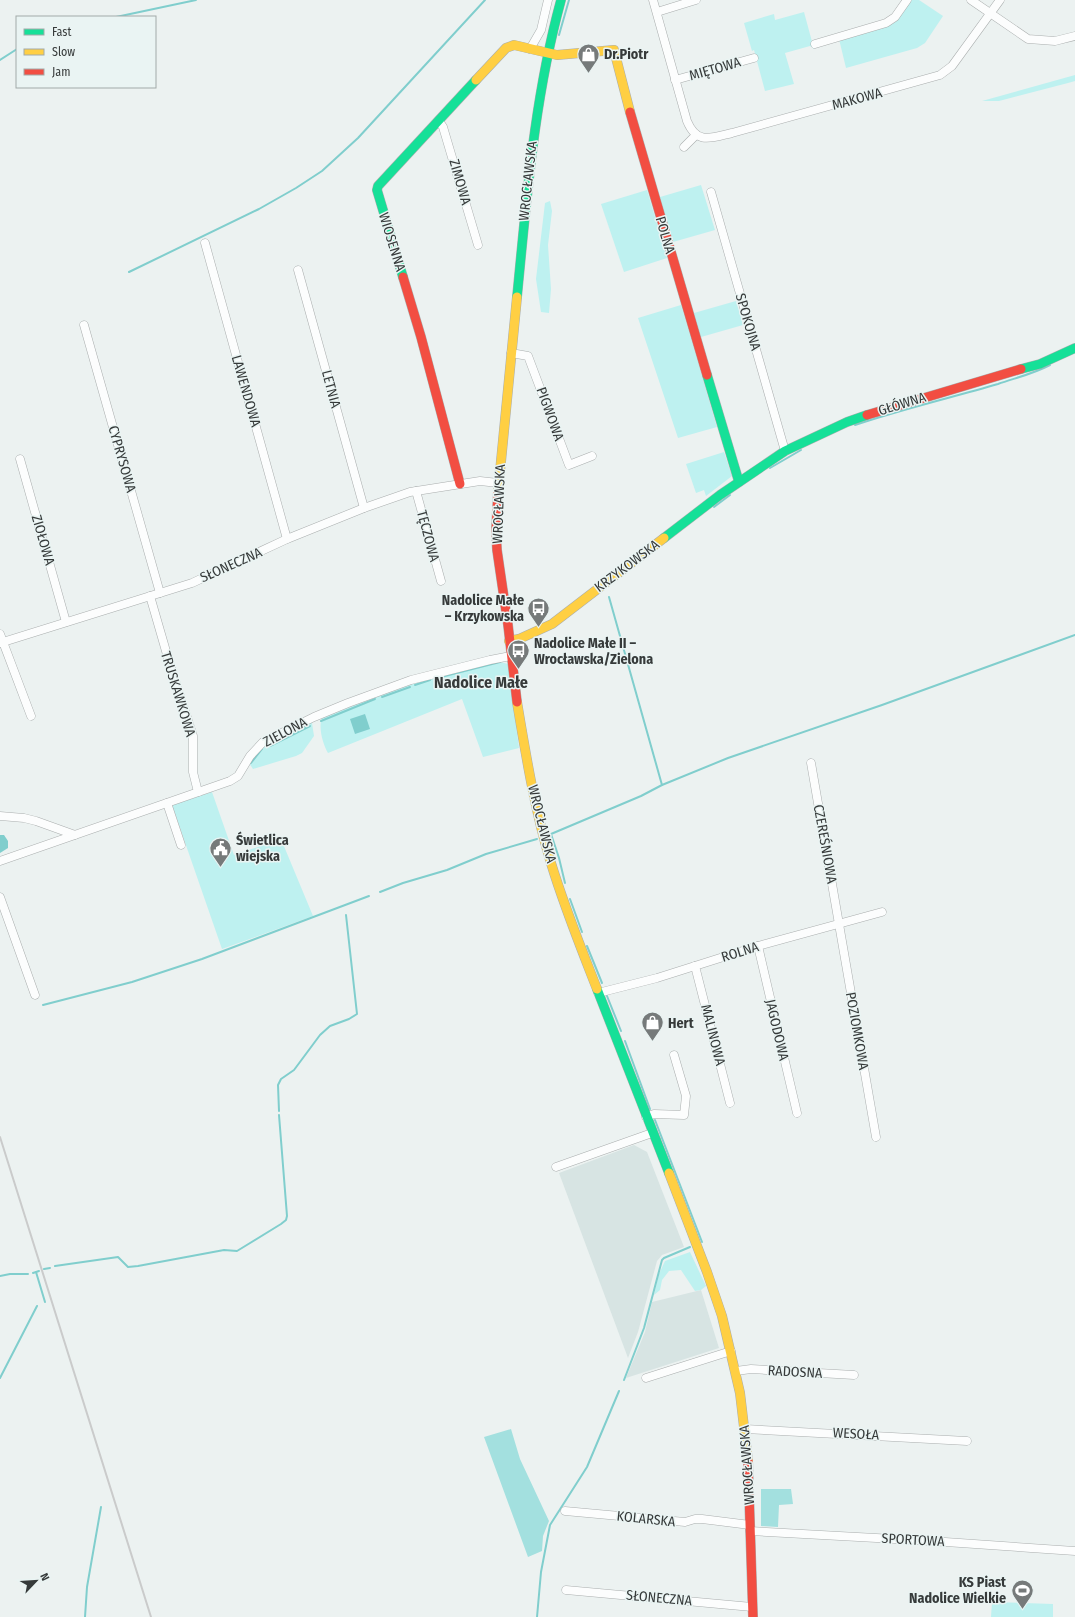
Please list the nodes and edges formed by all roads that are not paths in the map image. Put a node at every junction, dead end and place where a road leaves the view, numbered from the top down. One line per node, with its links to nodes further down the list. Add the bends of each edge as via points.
1 (548, 0): 12 (street, via 541,30)
2 (561, 0): 13 (street, WROCŁAWSKA)
3 (653, 0): 8 (street)
4 (696, 0): 8 (street)
5 (907, 0): 11 (street, via 895,17 886,23)
6 (970, 0): 9 (street)
7 (1000, 0): 9 (street, MAKOWA)
8 (657, 12): 15 (street)
9 (990, 14): 10 (street, via 1028,39 1055,41); 17 (street, MAKOWA, via 952,66 940,75 732,133 707,138)
10 (1075, 36)
11 (815, 44)
12 (530, 49): 13 (street, WIOSENNA); 16 (street, WIOSENNA, via 514,45 506,48)
13 (548, 54): 25 (street, WROCŁAWSKA, via 532,140); 29 (street, POLNA, via 614,50 633,125)
14 (754, 58): 15 (street, MIĘTOWA)
15 (675, 80): 17 (street, via 687,121)
16 (439, 121): 21 (street, ZIMOWA); 31 (street, WIOSENNA, via 377,190 421,337)
17 (696, 134): 18 (street)
18 (684, 148)
19 (711, 192): 26 (street, SPOKOJNA)
20 (205, 243): 34 (street, LAWENDOWA)
21 (478, 244)
22 (298, 270): 33 (street, LETNIA)
23 (84, 325): 36 (street, CYPRYSOWA)
24 (1075, 348): 26 (street, GŁÓWNA, via 1040,364 877,411)
25 (511, 353): 27 (street, PIGWOWA, via 528,356 569,465); 30 (street, WROCŁAWSKA)
26 (785, 451): 29 (street, GŁÓWNA)
27 (592, 456)
28 (20, 458): 38 (street, ZIOŁOWA)
29 (739, 482): 40 (street, KRZYKOWSKA, via 552,624)
30 (498, 483): 31 (street, via 480,481); 40 (street, WROCŁAWSKA, via 496,537)
31 (460, 484): 32 (street, SŁONECZNA)
32 (416, 491): 33 (street, SŁONECZNA); 35 (street, TĘCZOWA)
33 (364, 508): 34 (street, SŁONECZNA)
34 (288, 539): 36 (street, SŁONECZNA, via 192,583)
35 (441, 581)
36 (160, 593): 37 (street, SŁONECZNA)
37 (150, 596): 38 (street, SŁONECZNA); 44 (street, TRUSKAWKOWA, via 193,736 194,772)
38 (66, 622): 39 (street, SŁONECZNA)
39 (1, 640): 42 (street)
40 (510, 641): 41 (street, WROCŁAWSKA)
41 (511, 656): 44 (street, ZIELONA, via 411,680 348,702 263,742 250,756 238,776); 56 (street, WROCŁAWSKA, via 524,745 546,845 569,917)
42 (31, 716)
43 (811, 763): 52 (street, CZEREŚNIOWA)
44 (198, 792): 45 (street, ZIELONA)
45 (166, 803): 47 (street, ZIELONA); 48 (street)
46 (0, 816): 47 (street, via 36,821)
47 (75, 835): 49 (street, ZIELONA)
48 (181, 845)
49 (0, 861)
50 (0, 897): 55 (street)
51 (882, 912): 52 (street, ROLNA)
52 (838, 924): 53 (street, ROLNA); 62 (street, POZIOMKOWA)
53 (758, 946): 54 (street, ROLNA); 59 (street, JAGODOWA)
54 (695, 966): 56 (street, ROLNA); 58 (street, MALINOWA)
55 (35, 995)
56 (600, 996): 60 (street, WROCŁAWSKA)
57 (674, 1056): 60 (street, via 686,1096 684,1115 654,1114)
58 (730, 1103)
59 (797, 1113)
60 (646, 1117): 61 (street, WROCŁAWSKA)
61 (652, 1133): 63 (street); 64 (street, WROCŁAWSKA, via 722,1316)
62 (876, 1137)
63 (556, 1167)
64 (731, 1351): 65 (street, WROCŁAWSKA); 67 (street)
65 (736, 1372): 66 (street, RADOSNA, via 751,1369); 68 (street, WROCŁAWSKA)
66 (854, 1375)
67 (646, 1378)
68 (745, 1429): 69 (street, WESOŁA); 71 (street, WROCŁAWSKA, via 750,1487)
69 (967, 1441)
70 (565, 1511): 71 (street, KOLARSKA, via 685,1522 702,1519)
71 (750, 1528): 72 (street, SPORTOWA); 74 (street, WROCŁAWSKA)
72 (1075, 1551)
73 (566, 1590): 74 (street, SŁONECZNA)
74 (752, 1607): 75 (street, WROCŁAWSKA)
75 (753, 1617)

